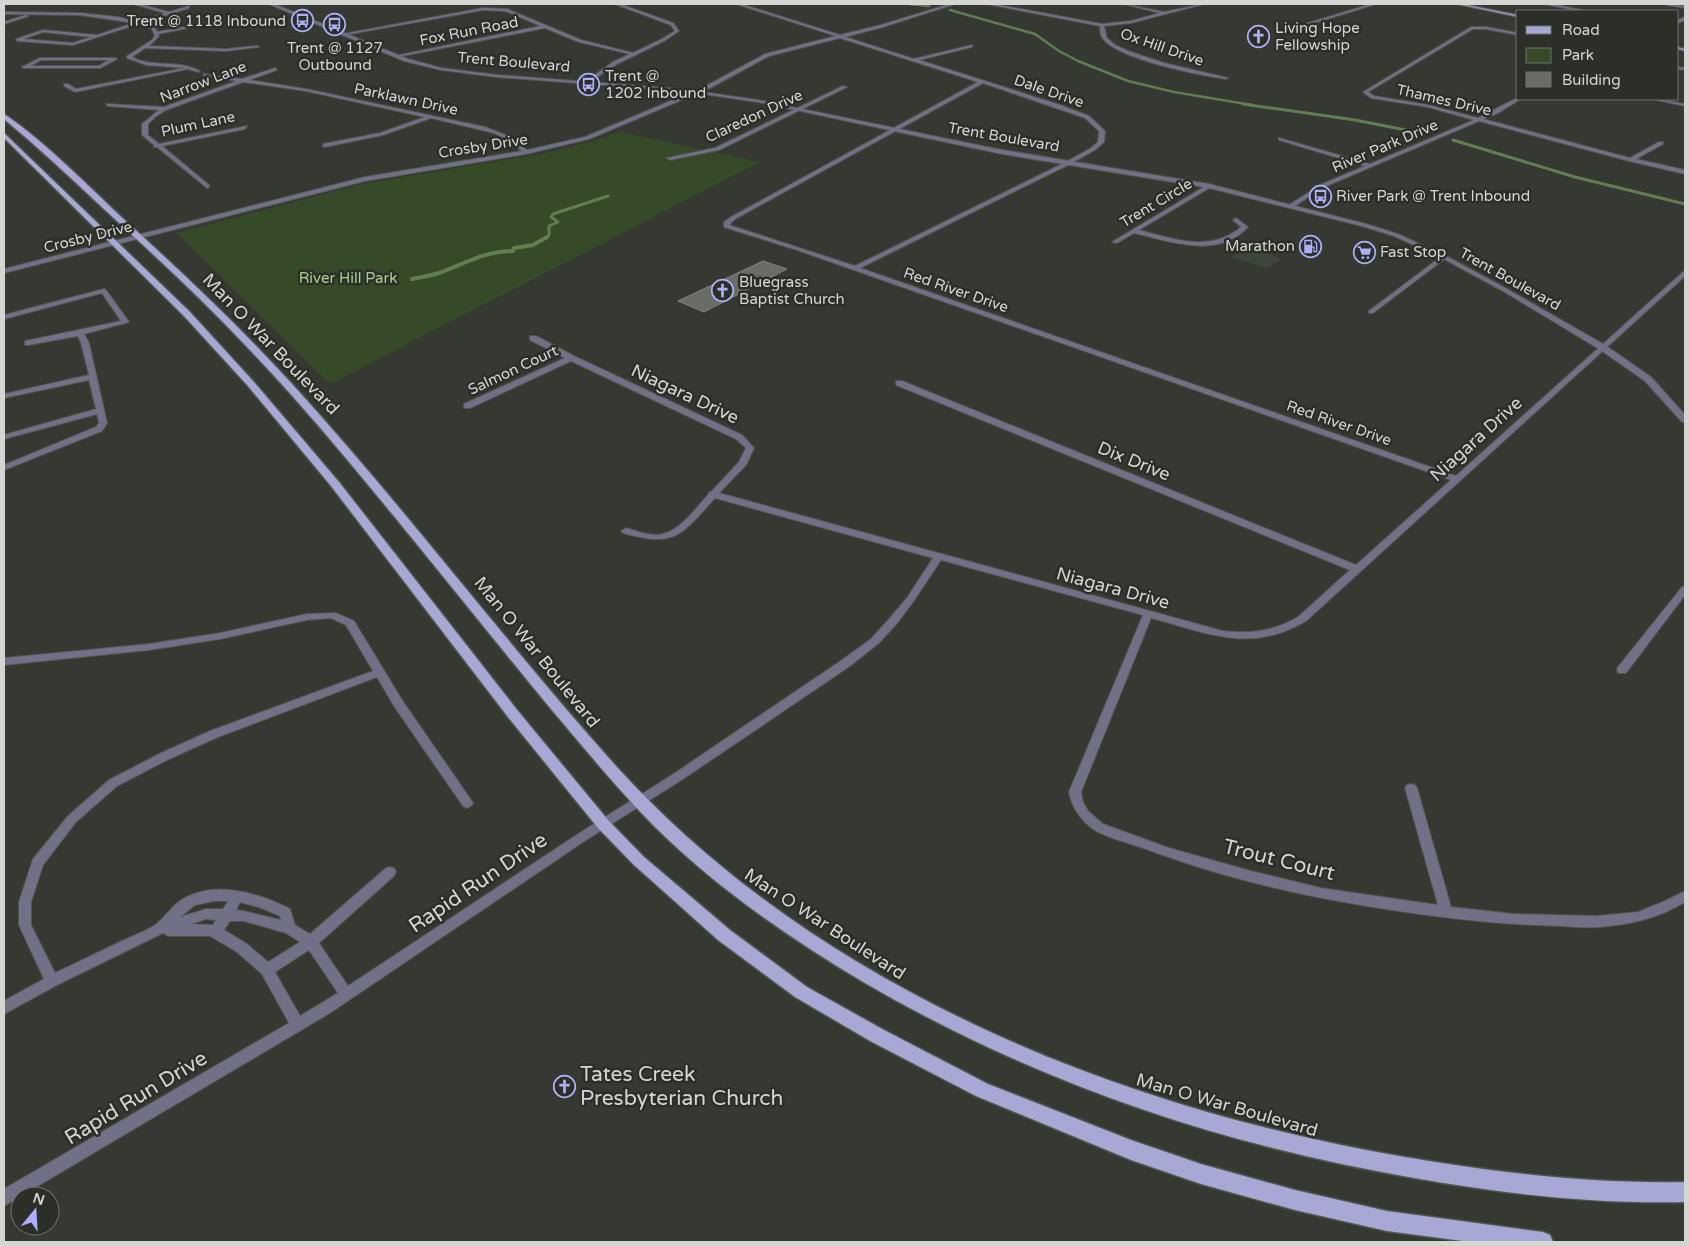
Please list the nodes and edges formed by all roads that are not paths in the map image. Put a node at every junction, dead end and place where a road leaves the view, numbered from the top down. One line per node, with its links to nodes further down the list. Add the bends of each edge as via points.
1 (135, 4): 17 (street)
2 (271, 4): 30 (street, Trent Boulevard)
3 (617, 4): 37 (street, via 676,28 675,34)
4 (738, 4): 33 (street, Dale Drive)
5 (953, 4): 33 (street, Crosby Drive)
6 (989, 4): 25 (street)
7 (1126, 4): 19 (street)
8 (1202, 4): 19 (street)
9 (1374, 4): 28 (street)
10 (1458, 4): 21 (main road)
11 (1546, 4): 15 (street)
12 (1667, 4): 14 (street)
13 (188, 7): 17 (street)
14 (1685, 7)
15 (1579, 10)
16 (35, 13): 18 (street); 20 (street); 22 (street)
17 (170, 13): 22 (street)
18 (4, 14): 20 (street)
19 (1164, 14): 25 (street, via 1131,22)
20 (30, 15): 23 (street); 26 (street, via 89,18)
21 (1516, 16)
22 (139, 22): 26 (street); 29 (street)
23 (4, 23)
24 (211, 23): 29 (street)
25 (1102, 24): 46 (street, Ox Hill Drive, via 1105,39 1122,50 1194,73)
26 (130, 25): 29 (street); 32 (street)
27 (545, 27): 30 (street, via 506,10 490,8); 37 (street, via 593,45); 38 (street, Fox Run Road)
28 (1297, 27)
29 (156, 31): 35 (street, via 158,36)
30 (346, 34): 38 (street, Trent Boulevard)
31 (1516, 34): 61 (street, Thames Drive, via 1472,28 1365,92)
32 (96, 36): 32 (street, via 73,44 17,40 43,31)
33 (840, 36): 41 (street, Dale Drive); 52 (street, Crosby Drive, via 767,55)
34 (970, 46): 41 (street)
35 (145, 47): 36 (street); 39 (street)
36 (257, 48)
37 (634, 54): 48 (street)
38 (397, 56): 48 (street, Trent Boulevard, via 465,73)
39 (129, 57): 40 (street); 42 (street, via 139,62)
40 (115, 59): 40 (street, via 40,59 24,67 100,67)
41 (914, 60): 49 (street, Dale Drive)
42 (190, 68): 44 (street); 50 (street, via 74,92)
43 (274, 69): 47 (street, Narrow Lane)
44 (198, 71)
45 (205, 75): 47 (street, Parklawn Drive)
46 (1226, 78)
47 (244, 80): 57 (street, Narrow Lane); 60 (street, Parklawn Drive)
48 (588, 82): 52 (street, Trent Boulevard)
49 (982, 82): 63 (street, Red River Drive); 72 (street, Dale Drive, via 1072,110 1098,126 1102,131 1101,142)
50 (66, 85)
51 (845, 87): 58 (street, Claredon Drive)
52 (697, 92): 58 (street, Trent Boulevard); 69 (street, Crosby Drive, via 597,134)
53 (1517, 100): 61 (street, River Park Drive)
54 (1663, 100): 56 (street)
55 (108, 105): 57 (street)
56 (1685, 105)
57 (164, 109): 68 (street, Narrow Lane, via 144,128 145,135)
58 (797, 110): 63 (street, Trent Boulevard); 70 (street, Claredon Drive, via 717,149)
59 (4, 116): 80 (main road, Man O War Boulevard)
60 (430, 117): 67 (street, via 381,134); 69 (street, Parklawn Drive, via 496,132 514,140)
61 (1479, 120): 71 (street, Thames Drive); 73 (street, River Park Drive)
62 (245, 127): 68 (street, Plum Lane)
63 (894, 130): 72 (street, Trent Boulevard); 84 (street, Red River Drive, via 726,224 728,228)
64 (4, 135): 81 (main road)
65 (1281, 139): 73 (street)
66 (1661, 142): 71 (street)
67 (325, 145)
68 (156, 146): 75 (street, Narrow Lane)
69 (526, 152): 80 (street, Crosby Drive, via 380,176)
70 (670, 158)
71 (1631, 160): 74 (street, Thames Drive)
72 (1068, 163): 76 (street, Trent Boulevard); 84 (street, Dale Drive)
73 (1371, 166): 77 (street, River Park Drive, via 1322,186)
74 (1685, 172)
75 (207, 186)
76 (1209, 186): 77 (street, Trent Boulevard); 79 (street, Trent Circle)
77 (1291, 206): 83 (street, Trent Boulevard, via 1396,236)
78 (1236, 220): 79 (street, via 1245,227 1242,230 1223,242 1209,244 1169,240)
79 (1134, 231): 82 (street, Trent Circle)
80 (138, 237): 81 (street, Crosby Drive); 113 (main road, Man O War Boulevard, via 223,317 312,412 609,769)
81 (113, 242): 85 (street, Crosby Drive); 115 (main road, via 187,314 251,384 335,484 513,714)
82 (1115, 242)
83 (1444, 257): 87 (street); 92 (street, Trent Boulevard)
84 (854, 269): 102 (street, Red River Drive)
85 (4, 271)
86 (1685, 273): 92 (street, Niagara Drive)
87 (1371, 312)
88 (4, 317): 89 (street, via 104,291 125,322)
89 (80, 333): 91 (street); 94 (street)
90 (533, 338): 93 (street, Niagara Drive)
91 (28, 343)
92 (1602, 347): 99 (street, Trent Boulevard, via 1648,379); 102 (street, Niagara Drive)
93 (571, 358): 97 (street, Salmon Court); 103 (street, Niagara Drive, via 746,442 750,448 748,454)
94 (92, 376): 96 (street); 98 (street)
95 (899, 383): 106 (street, Dix Drive)
96 (4, 396)
97 (466, 406)
98 (99, 411): 100 (street); 101 (street, via 103,424 99,429)
99 (1685, 420)
100 (4, 437)
101 (4, 468)
102 (1457, 479): 106 (street, Niagara Drive)
103 (712, 494): 104 (street, via 684,526 667,537 654,538); 105 (street, Niagara Drive)
104 (626, 531)
105 (938, 558): 108 (street, Niagara Drive); 113 (street, Rapid Run Drive, via 910,600 875,641)
106 (1356, 569): 108 (street, Niagara Drive, via 1302,619 1263,635 1222,634)
107 (1685, 589): 110 (street)
108 (1148, 614): 119 (street, Trout Court, via 1075,792 1076,802 1084,814 1100,827 1124,837 1251,876 1320,893)
109 (4, 662): 111 (street, via 149,647 332,615 350,623)
110 (1622, 670)
111 (380, 672): 114 (street); 126 (street, via 214,734 163,757 113,783 72,819 36,863 26,902 25,925)
112 (1411, 788): 119 (street)
113 (641, 801): 115 (street, Rapid Run Drive); 130 (main road, Man O War Boulevard, via 727,882 786,926 893,992 1017,1054 1146,1104 1319,1152 1389,1165 1585,1190)
114 (467, 803)
115 (603, 824): 127 (street, Rapid Run Drive); 132 (main road, via 639,861 724,935 801,992 982,1090 1131,1150 1201,1174 1295,1200 1387,1221)
116 (390, 872): 124 (street)
117 (1685, 896): 119 (street, Trout Court, via 1639,917 1597,922)
118 (237, 898): 120 (street); 121 (street, via 269,904 285,913); 122 (street, via 215,896 190,901)
119 (1446, 912)
120 (227, 915): 121 (street); 122 (street, via 206,914); 123 (street)
121 (290, 928): 124 (street)
122 (159, 930): 123 (street); 126 (street)
123 (216, 932): 125 (street, via 242,948)
124 (311, 942): 125 (street); 127 (street)
125 (267, 970): 129 (street)
126 (52, 981): 128 (street)
127 (347, 995): 129 (street, Rapid Run Drive)
128 (4, 1008)
129 (298, 1025): 131 (street, Rapid Run Drive)
130 (1685, 1192)
131 (4, 1198)
132 (1543, 1242)

